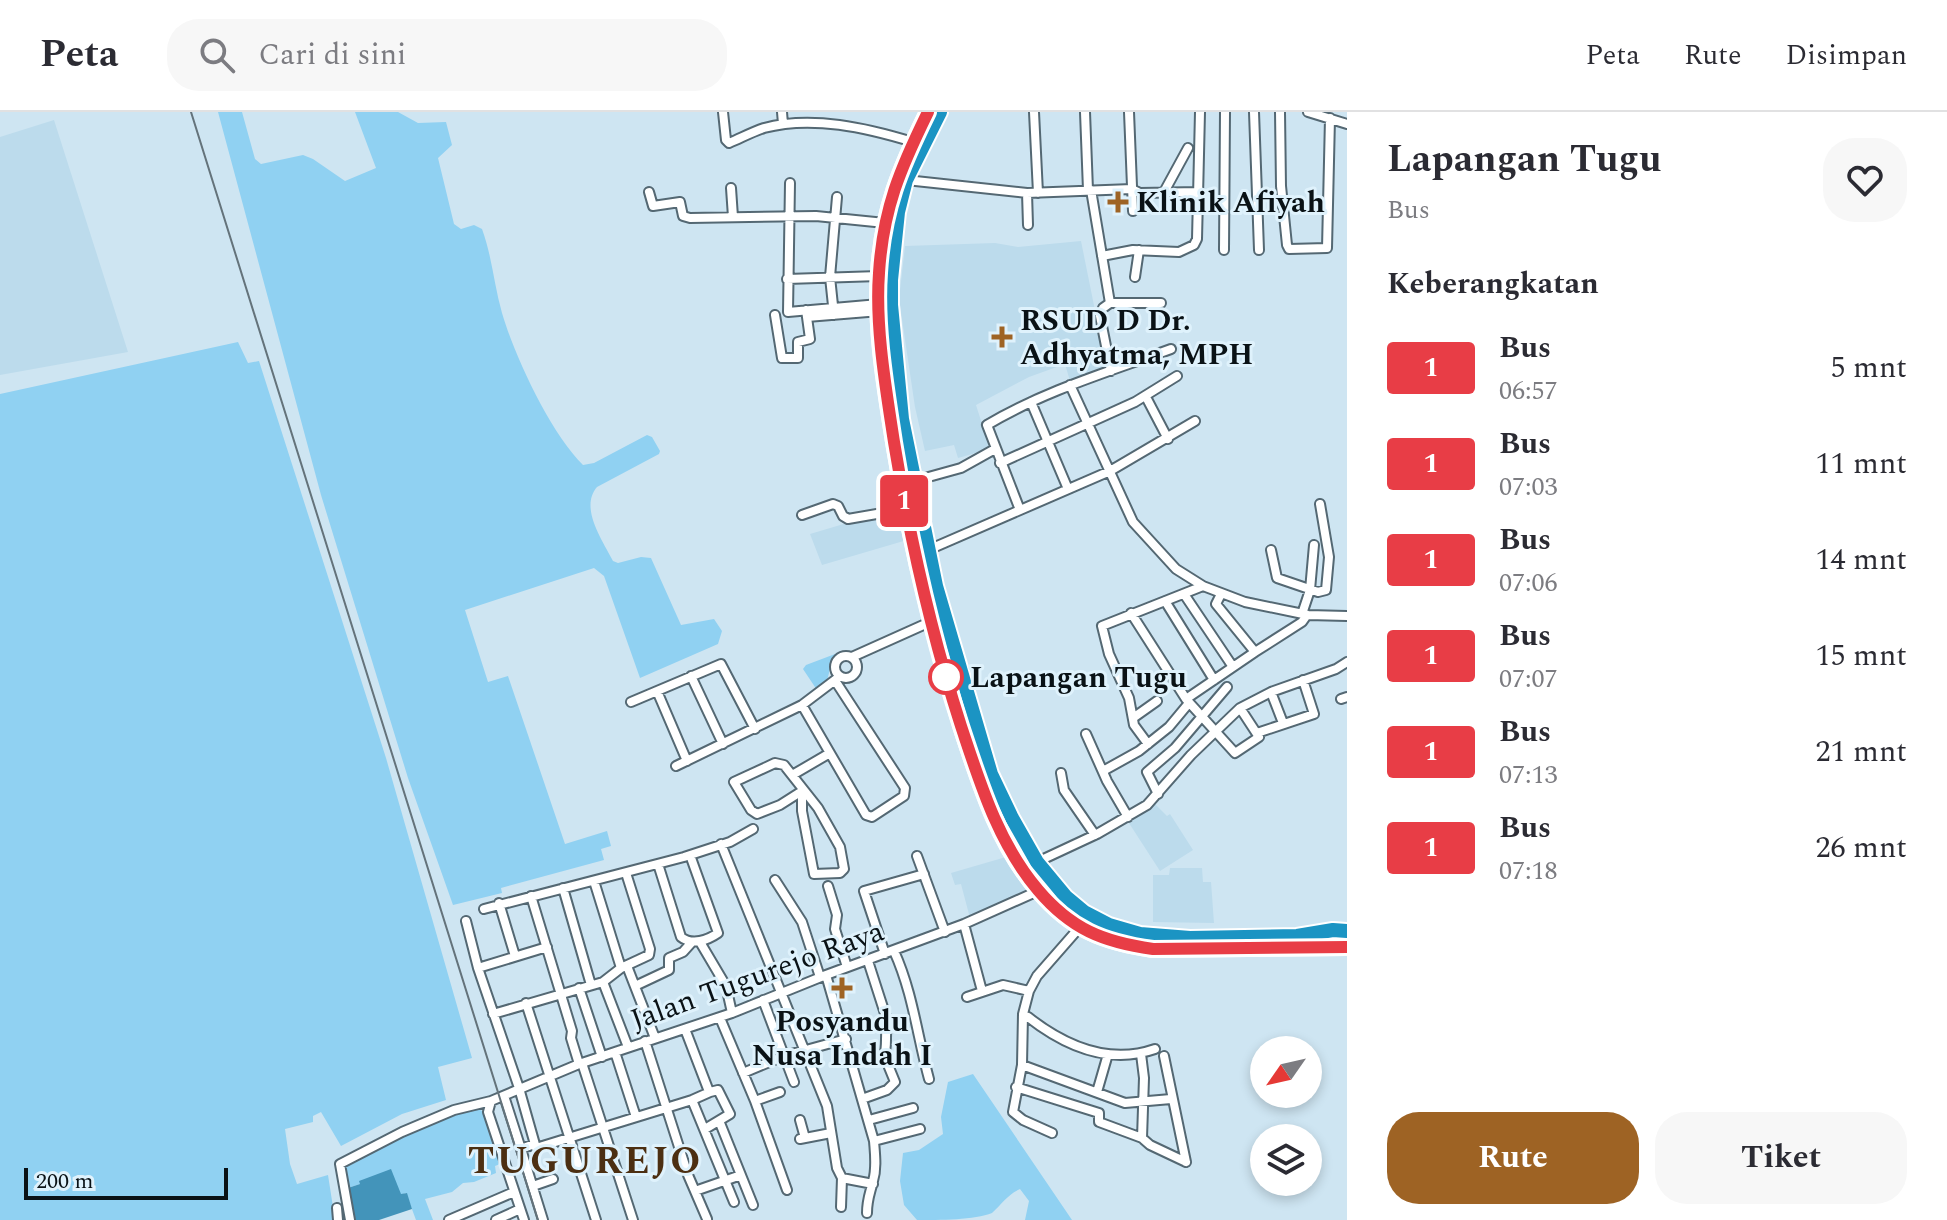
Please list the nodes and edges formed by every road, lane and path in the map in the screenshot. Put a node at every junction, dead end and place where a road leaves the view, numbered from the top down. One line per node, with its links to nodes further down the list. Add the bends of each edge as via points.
1 (723, 112): 15 (street, via 729,143)
2 (782, 112): 15 (street)
3 (840, 112): 17 (street)
4 (928, 112): 18 (highway)
5 (940, 112): 20 (highway)
6 (1034, 112): 29 (street)
7 (1085, 112): 24 (street)
8 (1129, 112): 23 (street)
9 (1200, 112): 27 (street)
10 (1225, 112): 38 (street)
11 (1254, 112): 39 (street)
12 (1280, 112): 14 (street, via 1289,249 1327,248)
13 (1308, 112): 14 (street)
14 (1330, 118): 16 (street)
15 (783, 124): 17 (street)
16 (1347, 124)
17 (842, 125): 18 (street)
18 (913, 142): 35 (highway)
19 (1188, 148): 26 (street)
20 (906, 180): 28 (street); 64 (highway, via 898,212 891,305)
21 (790, 183): 32 (street)
22 (731, 188): 33 (street)
23 (1132, 189): 24 (street); 26 (street); 31 (street)
24 (1089, 190): 29 (street); 40 (street)
25 (649, 192): 33 (street, via 653,206 680,202 684,217)
26 (1164, 192): 27 (street)
27 (1199, 192): 37 (street, via 1197,239 1190,248)
28 (1027, 193): 29 (street); 36 (street)
29 (1038, 193)
30 (837, 197): 34 (street)
31 (1133, 211)
32 (790, 216): 33 (street); 34 (street); 44 (street)
33 (733, 217)
34 (837, 218): 35 (street); 42 (street)
35 (885, 223): 41 (highway)
36 (1028, 225)
37 (1139, 250): 40 (street); 43 (street)
38 (1224, 250)
39 (1259, 250)
40 (1102, 256): 45 (street)
41 (879, 276): 42 (street); 47 (highway)
42 (830, 277): 44 (street); 48 (street)
43 (1135, 277)
44 (787, 279): 49 (street, via 788,312)
45 (1110, 303): 46 (street); 52 (street, via 1100,316)
46 (1161, 303)
47 (879, 308): 48 (street); 67 (highway, via 887,407)
48 (834, 311): 49 (street)
49 (807, 313): 50 (street, via 810,340 798,342 798,358 784,359)
50 (775, 315)
51 (1171, 349): 52 (street)
52 (1111, 371): 54 (street)
53 (1177, 376): 55 (street)
54 (1070, 385): 56 (street); 58 (street)
55 (1146, 397): 58 (street); 59 (street)
56 (1031, 402): 60 (street); 61 (street, via 988,424)
57 (1195, 421): 59 (street)
58 (1087, 423): 60 (street); 63 (street)
59 (1168, 439): 63 (street)
60 (1048, 441): 62 (street); 65 (street)
61 (995, 449): 62 (street); 64 (street, via 961,468)
62 (1000, 463): 68 (street)
63 (1110, 471): 65 (street); 73 (street, via 1136,527 1176,569)
64 (913, 481): 71 (highway)
65 (1068, 489): 68 (street)
66 (1320, 504): 74 (street, via 1328,548 1326,590)
67 (905, 509): 69 (street, via 848,519 833,504); 81 (highway)
68 (1020, 510): 71 (street)
69 (802, 515)
70 (1314, 545): 74 (street)
71 (928, 550): 90 (highway)
72 (1271, 550): 74 (street, via 1276,577)
73 (1203, 586): 75 (street); 76 (street)
74 (1310, 590): 79 (street)
75 (1184, 594): 77 (street); 85 (street)
76 (1221, 594): 79 (street); 82 (street, via 1216,604)
77 (1165, 601): 78 (street); 88 (street)
78 (1131, 613): 96 (street); 101 (street, via 1102,629)
79 (1304, 615): 80 (street); 82 (street, via 1302,622)
80 (1347, 616)
81 (930, 622): 83 (street); 91 (highway)
82 (1254, 653): 85 (street)
83 (852, 657): 87 (street, via 836,661); 87 (street, via 855,674)
84 (1347, 662): 89 (street)
85 (1233, 667): 88 (street)
86 (691, 676): 93 (street); 103 (street, via 721,664); 107 (street)
87 (837, 679): 98 (street); 109 (street, via 905,788 904,796 872,817 866,815)
88 (1214, 680): 96 (street)
89 (1303, 680): 94 (street); 102 (street, via 1314,714)
90 (963, 681): 91 (highway); 123 (highway, via 991,774)
91 (948, 686): 131 (highway, via 981,786 1012,855)
92 (1227, 687): 100 (street)
93 (657, 691): 97 (street); 110 (street)
94 (1271, 692): 99 (street); 102 (street)
95 (1157, 701): 101 (street)
96 (1188, 701): 100 (street); 108 (street)
97 (631, 702)
98 (802, 705): 103 (street); 109 (street)
99 (1240, 708): 104 (street); 105 (street)
100 (1201, 715): 104 (street); 116 (street, via 1147,772)
101 (1133, 718): 108 (street)
102 (1283, 723): 105 (street)
103 (755, 729): 107 (street)
104 (1215, 730): 105 (street, via 1235,753 1259,738); 116 (street)
105 (1257, 733)
106 (1086, 734): 112 (street)
107 (723, 744): 110 (street)
108 (1148, 744): 112 (street)
109 (831, 754): 114 (street)
110 (687, 761): 111 (street)
111 (676, 766)
112 (1103, 771): 117 (street)
113 (1061, 773): 119 (street, via 1064,790)
114 (795, 776): 115 (street); 115 (street, via 775,763 736,779 735,785 757,814)
115 (802, 791): 115 (street, via 814,874 840,873 840,847)
116 (1158, 794): 117 (street)
117 (1128, 817): 119 (street)
118 (753, 829): 120 (street)
119 (1095, 835): 123 (street)
120 (721, 844): 121 (street); 156 (street)
121 (690, 855): 124 (street); 140 (street, via 718,933)
122 (917, 856): 126 (street)
123 (1037, 862): 138 (highway, via 1084,912 1140,934 1190,938)
124 (658, 864): 125 (street); 140 (street, via 681,937)
125 (626, 873): 128 (street); 146 (street, via 651,953)
126 (924, 874): 139 (street); 143 (street, via 863,894)
127 (775, 880): 149 (street, via 802,922)
128 (594, 881): 130 (street); 146 (street)
129 (828, 886): 147 (street)
130 (563, 888): 132 (street); 151 (street)
131 (1038, 891): 136 (street, Jalan Tugurejo Raya); 137 (highway)
132 (531, 896): 133 (street); 141 (street)
133 (499, 903): 134 (street); 144 (street)
134 (484, 909)
135 (466, 921): 148 (street)
136 (964, 924): 139 (street, Jalan Tugurejo Raya); 154 (street)
137 (1079, 928): 142 (highway, via 1121,945 1153,949); 155 (street)
138 (1347, 931)
139 (945, 932): 143 (street, Jalan Tugurejo Raya)
140 (696, 942): 152 (street, via 669,958 669,970); 161 (street, via 726,986)
141 (547, 947): 144 (street); 157 (street)
142 (1347, 947)
143 (889, 953): 145 (street, Jalan Tugurejo Raya); 182 (street, via 915,1008)
144 (515, 956): 148 (street)
145 (868, 961): 147 (street, Jalan Tugurejo Raya); 190 (street, via 888,1023 884,1055 895,1084)
146 (624, 967): 150 (street); 152 (street)
147 (847, 967): 149 (street, Jalan Tugurejo Raya)
148 (478, 968): 162 (street)
149 (823, 976): 156 (street, Jalan Tugurejo Raya); 167 (street)
150 (603, 982): 151 (street); 169 (street)
151 (591, 985): 153 (street)
152 (635, 986): 166 (street)
153 (579, 988): 157 (street); 177 (street)
154 (982, 991): 155 (street, via 1003,985); 158 (street)
155 (1029, 991): 179 (street)
156 (783, 993): 159 (street, Jalan Tugurejo Raya); 171 (street)
157 (561, 994): 160 (street); 178 (street)
158 (967, 997)
159 (763, 1000): 161 (street, Jalan Tugurejo Raya); 175 (street)
160 (526, 1003): 162 (street); 181 (street)
161 (732, 1013): 164 (street, Jalan Tugurejo Raya)
162 (493, 1014): 185 (street)
163 (1028, 1017): 173 (street, via 1050,1035)
164 (720, 1018): 165 (street, Jalan Tugurejo Raya); 180 (street)
165 (685, 1029): 166 (street, Jalan Tugurejo Raya); 186 (street)
166 (655, 1038): 168 (street, Jalan Tugurejo Raya)
167 (846, 1039): 171 (street); 190 (street)
168 (645, 1041): 169 (street, Jalan Tugurejo Raya); 196 (street)
169 (628, 1047): 172 (street, Jalan Tugurejo Raya)
170 (1155, 1049): 174 (street)
171 (806, 1050): 175 (street); 205 (street)
172 (615, 1052): 177 (street, Jalan Tugurejo Raya); 198 (street)
173 (1108, 1054): 174 (street); 188 (street)
174 (1141, 1054): 195 (street)
175 (784, 1056): 180 (street); 183 (street)
176 (1164, 1056): 191 (street)
177 (602, 1057): 178 (street, Jalan Tugurejo Raya)
178 (580, 1064): 181 (street, Jalan Tugurejo Raya); 202 (street)
179 (1022, 1065): 184 (street); 188 (street)
180 (743, 1073): 194 (street)
181 (551, 1076): 185 (street, Jalan Tugurejo Raya); 207 (street)
182 (929, 1079)
183 (794, 1082)
184 (1016, 1087): 206 (street, via 1015,1115); 208 (street, via 1099,1113 1099,1122)
185 (519, 1088): 189 (street, Jalan Tugurejo Raya); 210 (street)
186 (710, 1092): 192 (street); 201 (street, via 718,1090 730,1114)
187 (780, 1092): 194 (street)
188 (1097, 1092): 195 (street, via 1125,1103)
189 (504, 1096): 193 (street, Jalan Tugurejo Raya); 211 (street)
190 (862, 1099): 200 (street)
191 (1171, 1099): 195 (street); 208 (street, via 1186,1162)
192 (692, 1100): 196 (street); 203 (street)
193 (491, 1101): 220 (street, via 488,1112); 229 (street, Jalan Tugurejo Raya, via 454,1110 340,1164)
194 (755, 1101): 218 (street)
195 (1142, 1102): 208 (street)
196 (665, 1108): 198 (street); 219 (street)
197 (913, 1108): 200 (street)
198 (636, 1117): 202 (street)
199 (800, 1120): 205 (street, via 802,1138)
200 (869, 1120): 209 (street)
201 (720, 1123): 203 (street); 212 (street)
202 (601, 1128): 207 (street); 235 (street)
203 (705, 1129): 215 (street)
204 (920, 1129): 209 (street)
205 (831, 1133): 213 (street)
206 (1052, 1133)
207 (570, 1138): 210 (street); 234 (street)
208 (1142, 1138)
209 (874, 1141): 216 (street)
210 (535, 1146): 211 (street)
211 (521, 1149): 217 (street)
212 (741, 1175): 215 (street); 222 (street)
213 (842, 1178): 216 (street); 223 (street)
214 (553, 1179): 217 (street)
215 (725, 1180): 219 (street); 221 (street)
216 (873, 1184): 226 (street)
217 (533, 1186): 233 (street)
218 (787, 1190)
219 (695, 1191): 227 (street)
220 (514, 1192): 225 (street); 230 (street)
221 (734, 1202)
222 (753, 1205)
223 (841, 1207)
224 (337, 1208): 228 (street)
225 (520, 1209): 231 (street); 232 (street)
226 (867, 1213)
227 (707, 1219)
228 (338, 1220)
229 (350, 1220)
230 (449, 1220)
231 (496, 1220)
232 (524, 1220)
233 (543, 1220)
234 (596, 1220)
235 (633, 1220)

